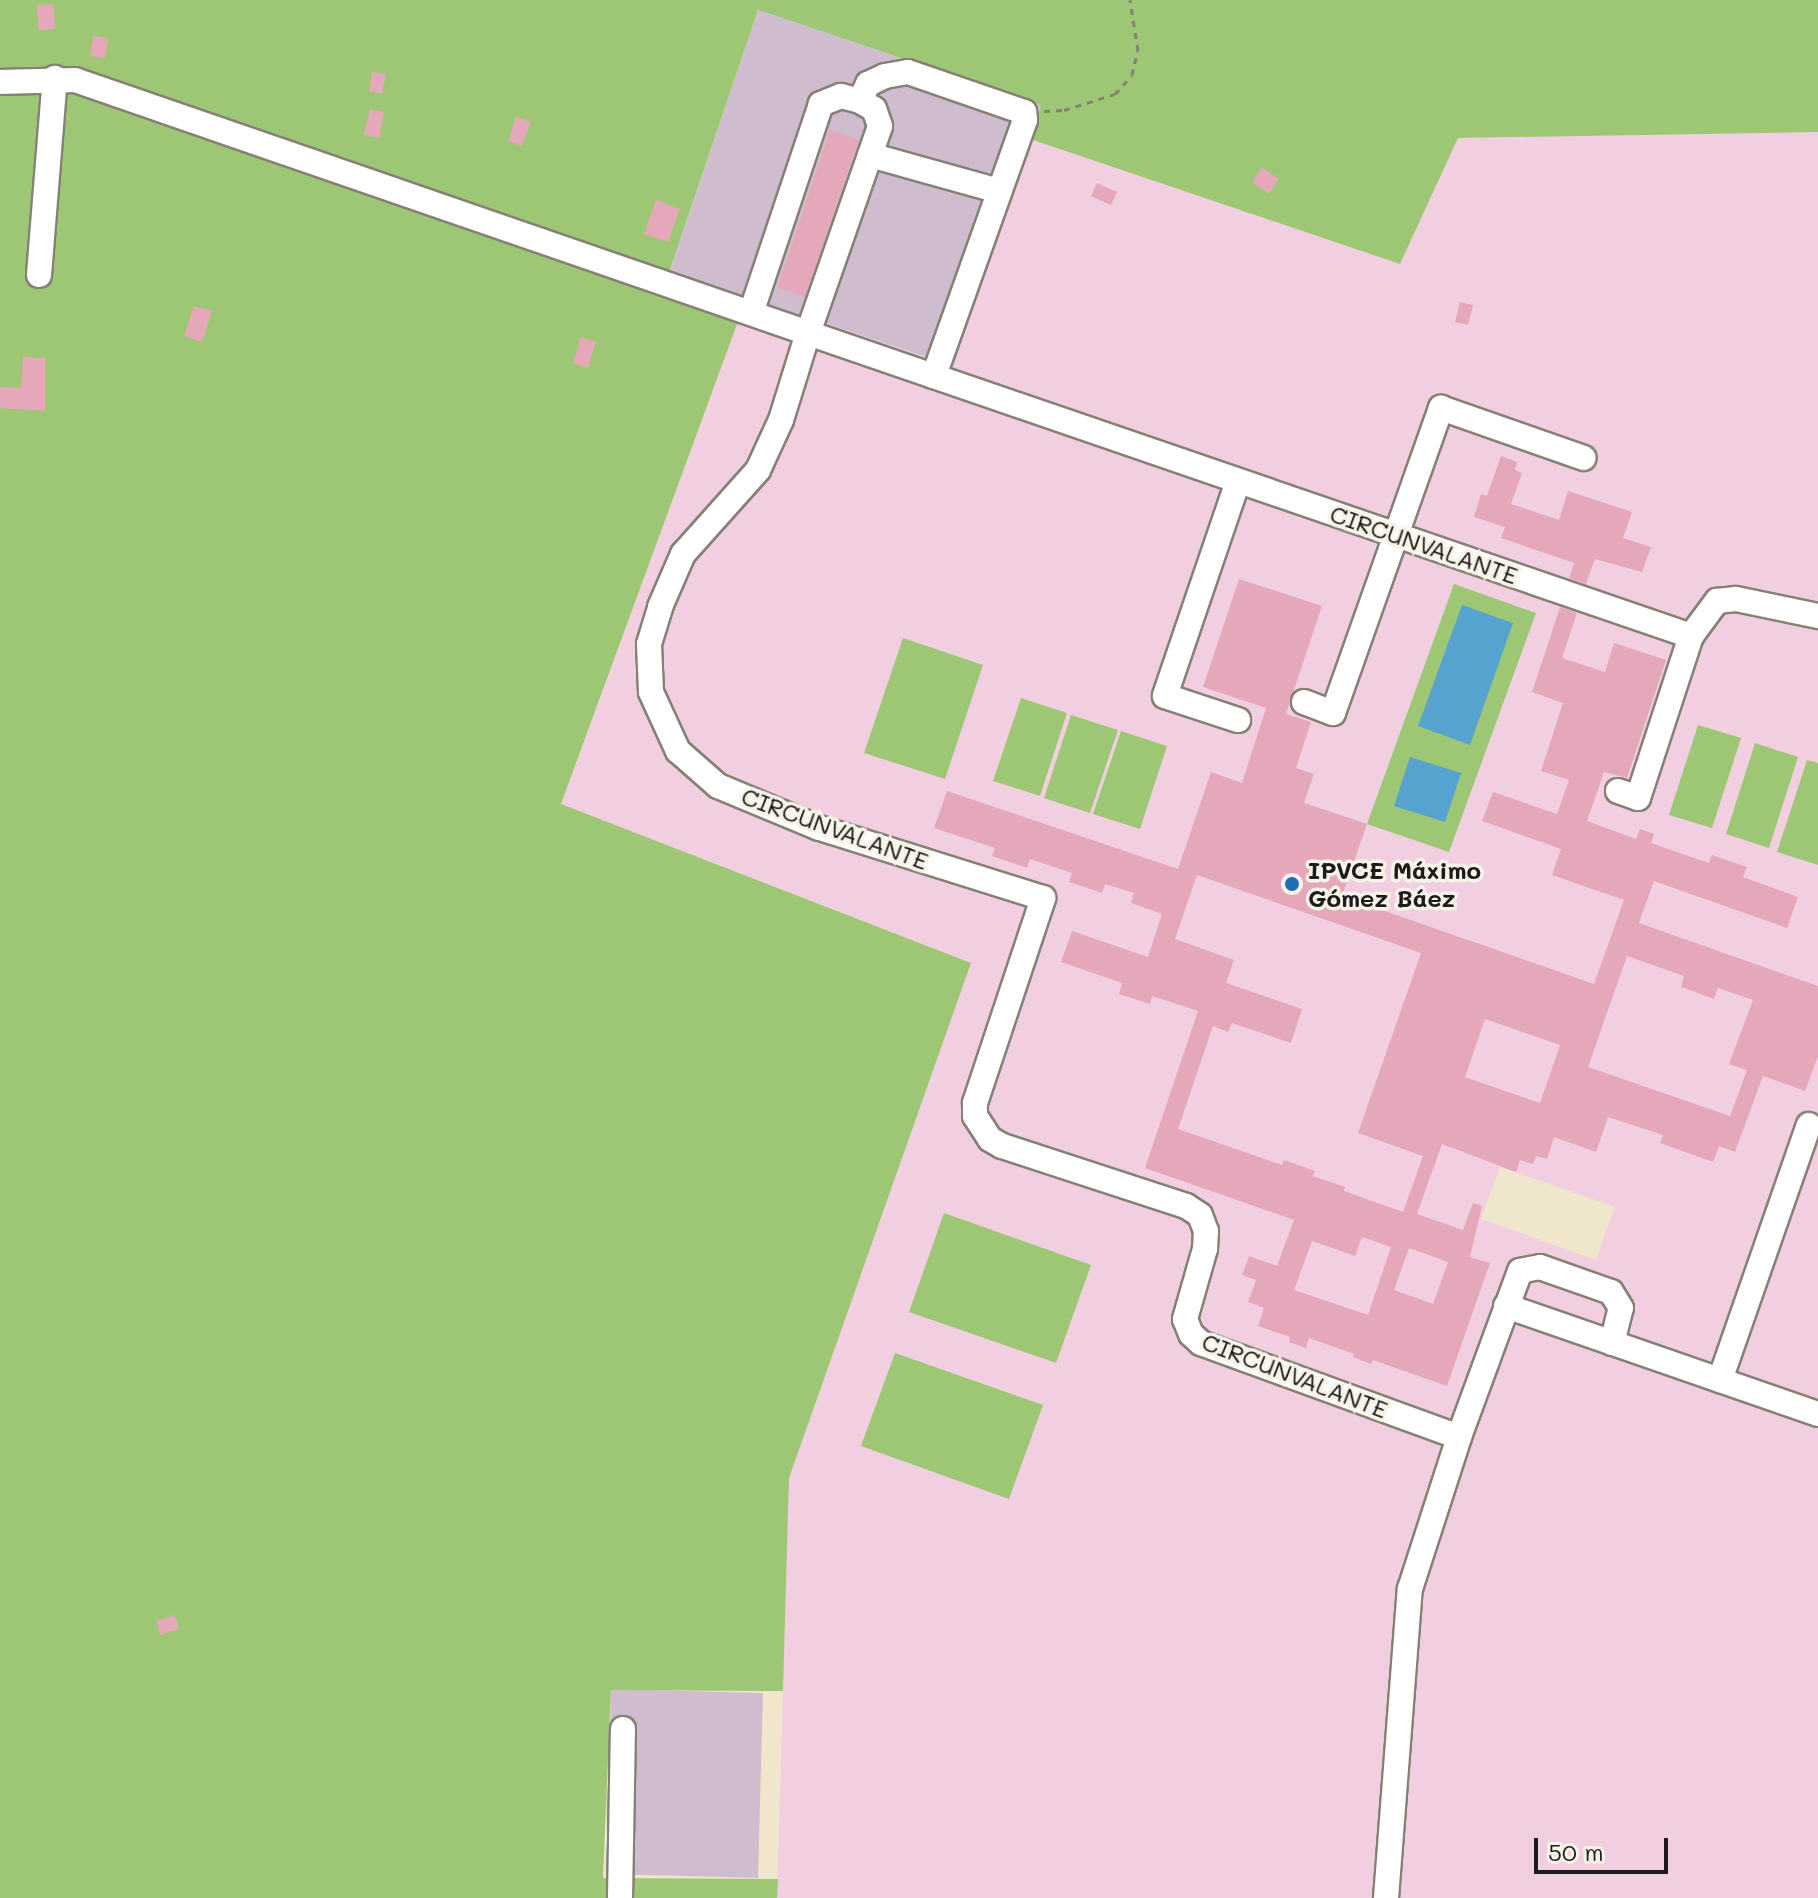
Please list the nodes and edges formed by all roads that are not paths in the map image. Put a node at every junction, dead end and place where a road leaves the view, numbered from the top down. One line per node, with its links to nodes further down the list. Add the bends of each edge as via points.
1 (55, 78): 2 (street); 6 (street); 7 (street, via 75,80)
2 (0, 82)
3 (860, 101): 4 (street, via 874,109 880,126); 5 (street, via 868,84 908,72 1024,112); 7 (street, via 841,96 821,104)
4 (870, 155): 5 (street); 8 (street)
5 (999, 191): 9 (street)
6 (39, 275)
7 (751, 313): 8 (street)
8 (808, 333): 9 (street, CIRCUNVALANTE); 23 (street, CIRCUNVALANTE, via 781,420 758,470 683,554 660,607 649,644 651,692 678,751 718,786 819,828 1043,898 975,1103 975,1116 990,1139 1200,1215 1205,1249 1185,1319 1201,1343)
9 (934, 376): 11 (street, CIRCUNVALANTE)
10 (1584, 458): 12 (street, via 1441,408)
11 (1238, 481): 12 (street, CIRCUNVALANTE); 16 (street, via 1165,696)
12 (1396, 535): 14 (street, CIRCUNVALANTE); 15 (street, via 1333,713)
13 (1818, 616): 14 (street, via 1736,599 1717,601)
14 (1691, 636): 17 (street, via 1638,798)
15 (1304, 702)
16 (1238, 720)
17 (1618, 791)
18 (1809, 1125): 21 (street)
19 (1506, 1306): 20 (street); 20 (street, via 1520,1271 1540,1267 1611,1292 1621,1308); 23 (street)
20 (1612, 1343): 21 (street)
21 (1720, 1380): 22 (street)
22 (1818, 1414)
23 (1459, 1437): 26 (street, via 1410,1589)
24 (623, 1729): 25 (street)
25 (620, 1898)
26 (1386, 1898)

